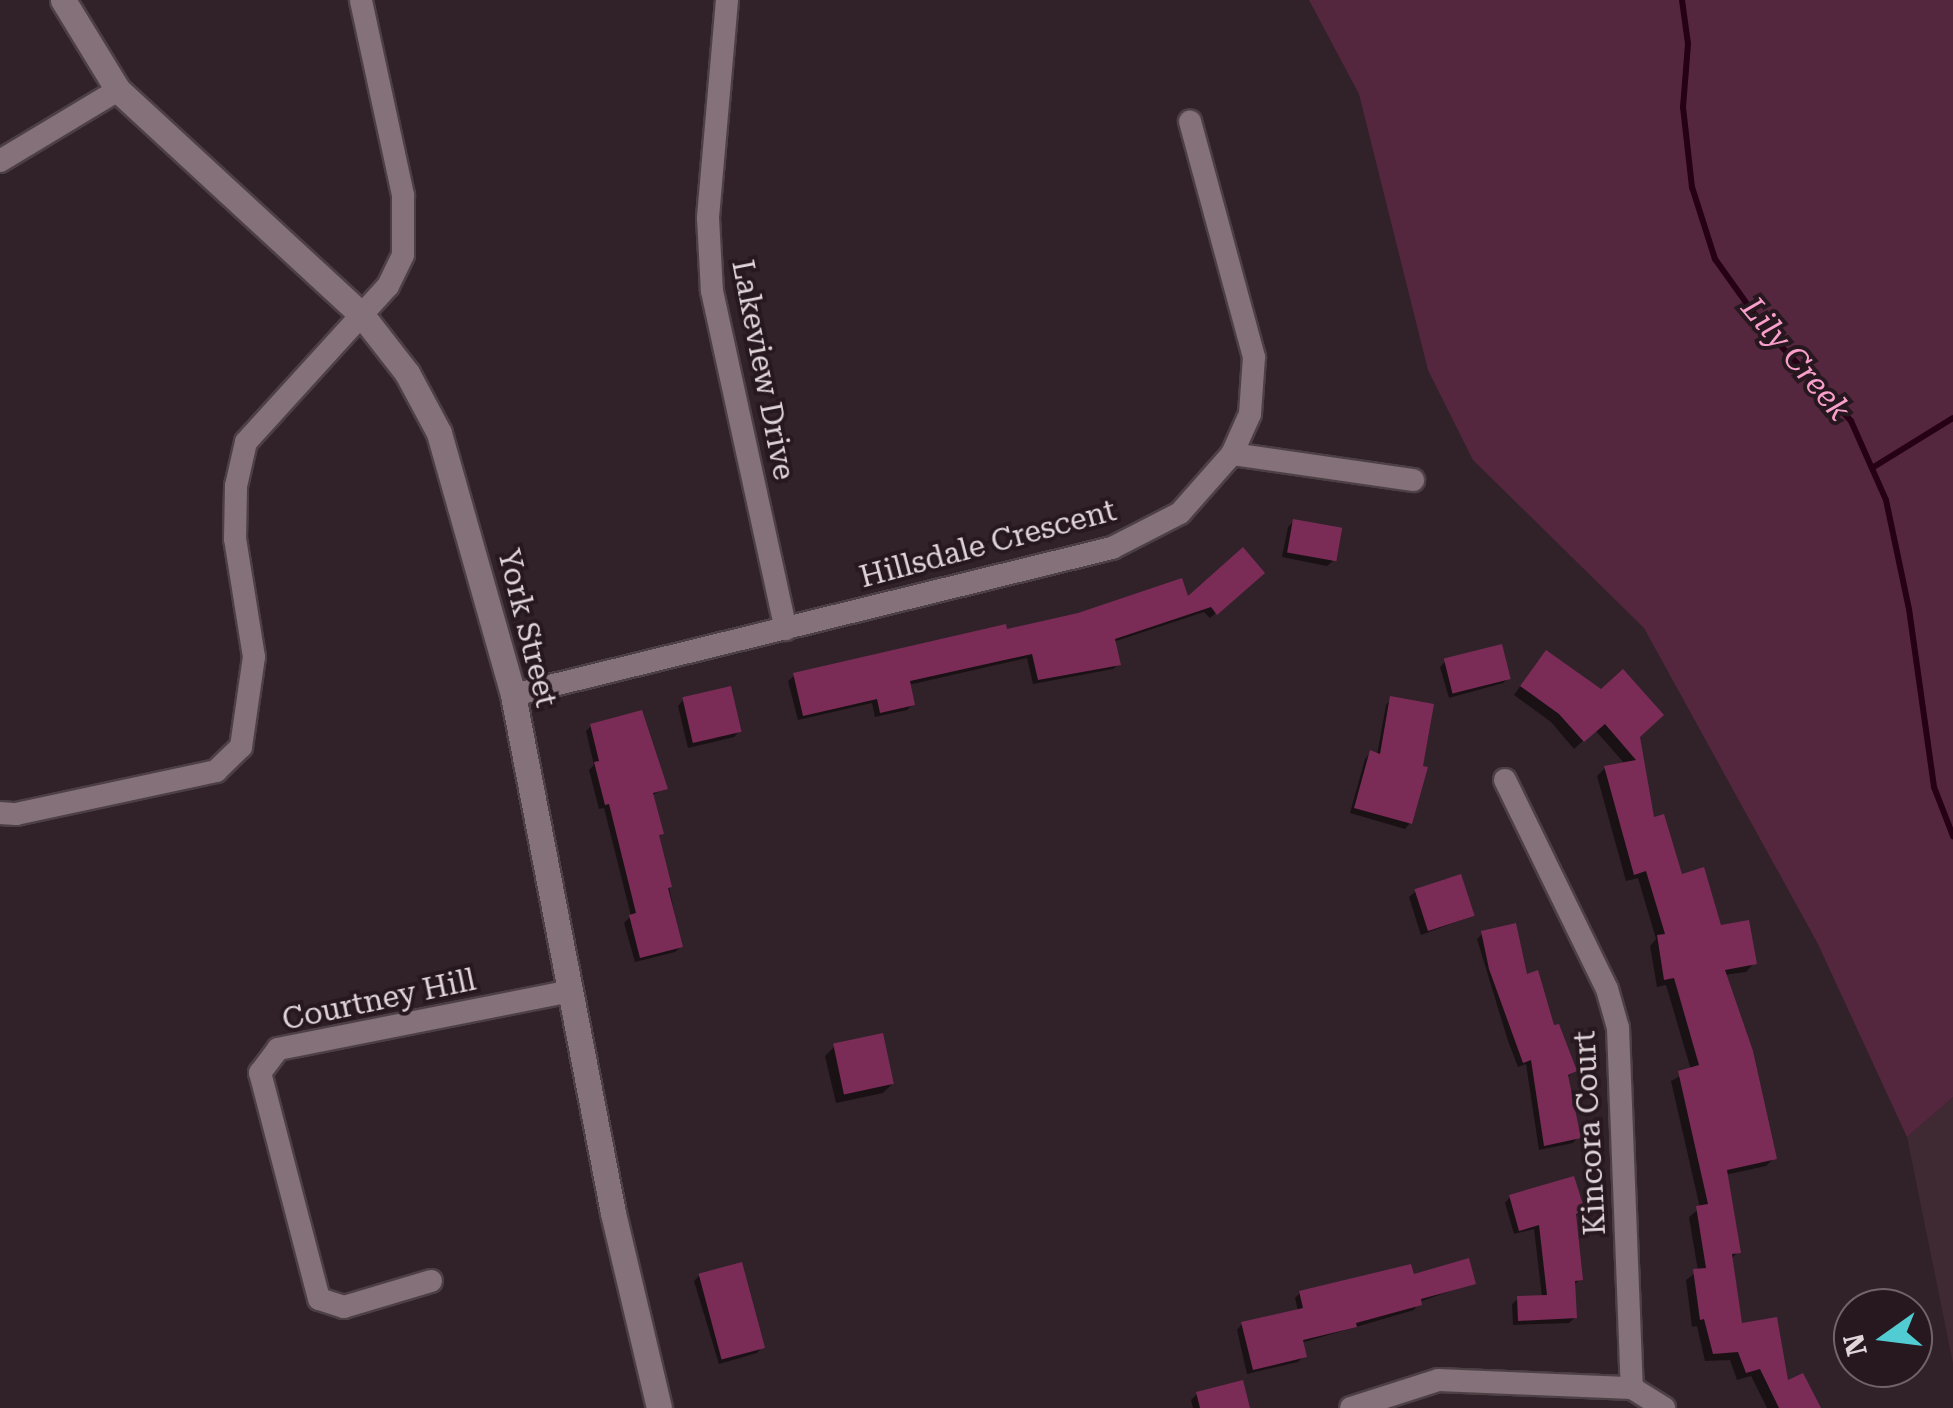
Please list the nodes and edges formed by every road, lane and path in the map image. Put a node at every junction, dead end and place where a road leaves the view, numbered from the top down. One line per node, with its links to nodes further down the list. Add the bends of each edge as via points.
1 (63, 0): 4 (street, York Street)
2 (362, 0): 7 (street, via 406,231 388,286)
3 (727, 0): 10 (street, Lakeview Drive, via 708,218 712,290)
4 (118, 90): 6 (street); 7 (street, York Street)
5 (1190, 122): 8 (street, Hillsdale Crescent, via 1254,358 1250,414)
6 (0, 160)
7 (360, 314): 11 (street, York Street, via 407,373 439,434); 13 (street, via 246,442 235,539 254,657 241,747 216,771)
8 (1232, 454): 9 (street); 10 (street, Hillsdale Crescent, via 1180,513 1112,548)
9 (1413, 480)
10 (786, 629): 11 (street, Hillsdale Crescent)
11 (514, 694): 14 (street, York Street)
12 (1505, 780): 16 (street, Kincora Court, via 1606,989 1618,1028)
13 (0, 813)
14 (570, 991): 15 (street, Courtney Hill, via 278,1048 260,1073 319,1299 344,1308); 17 (street, York Street)
15 (431, 1281)
16 (1632, 1388): 18 (street, via 1438,1380); 19 (street)
17 (658, 1408)
18 (1351, 1408)
19 (1664, 1408)

